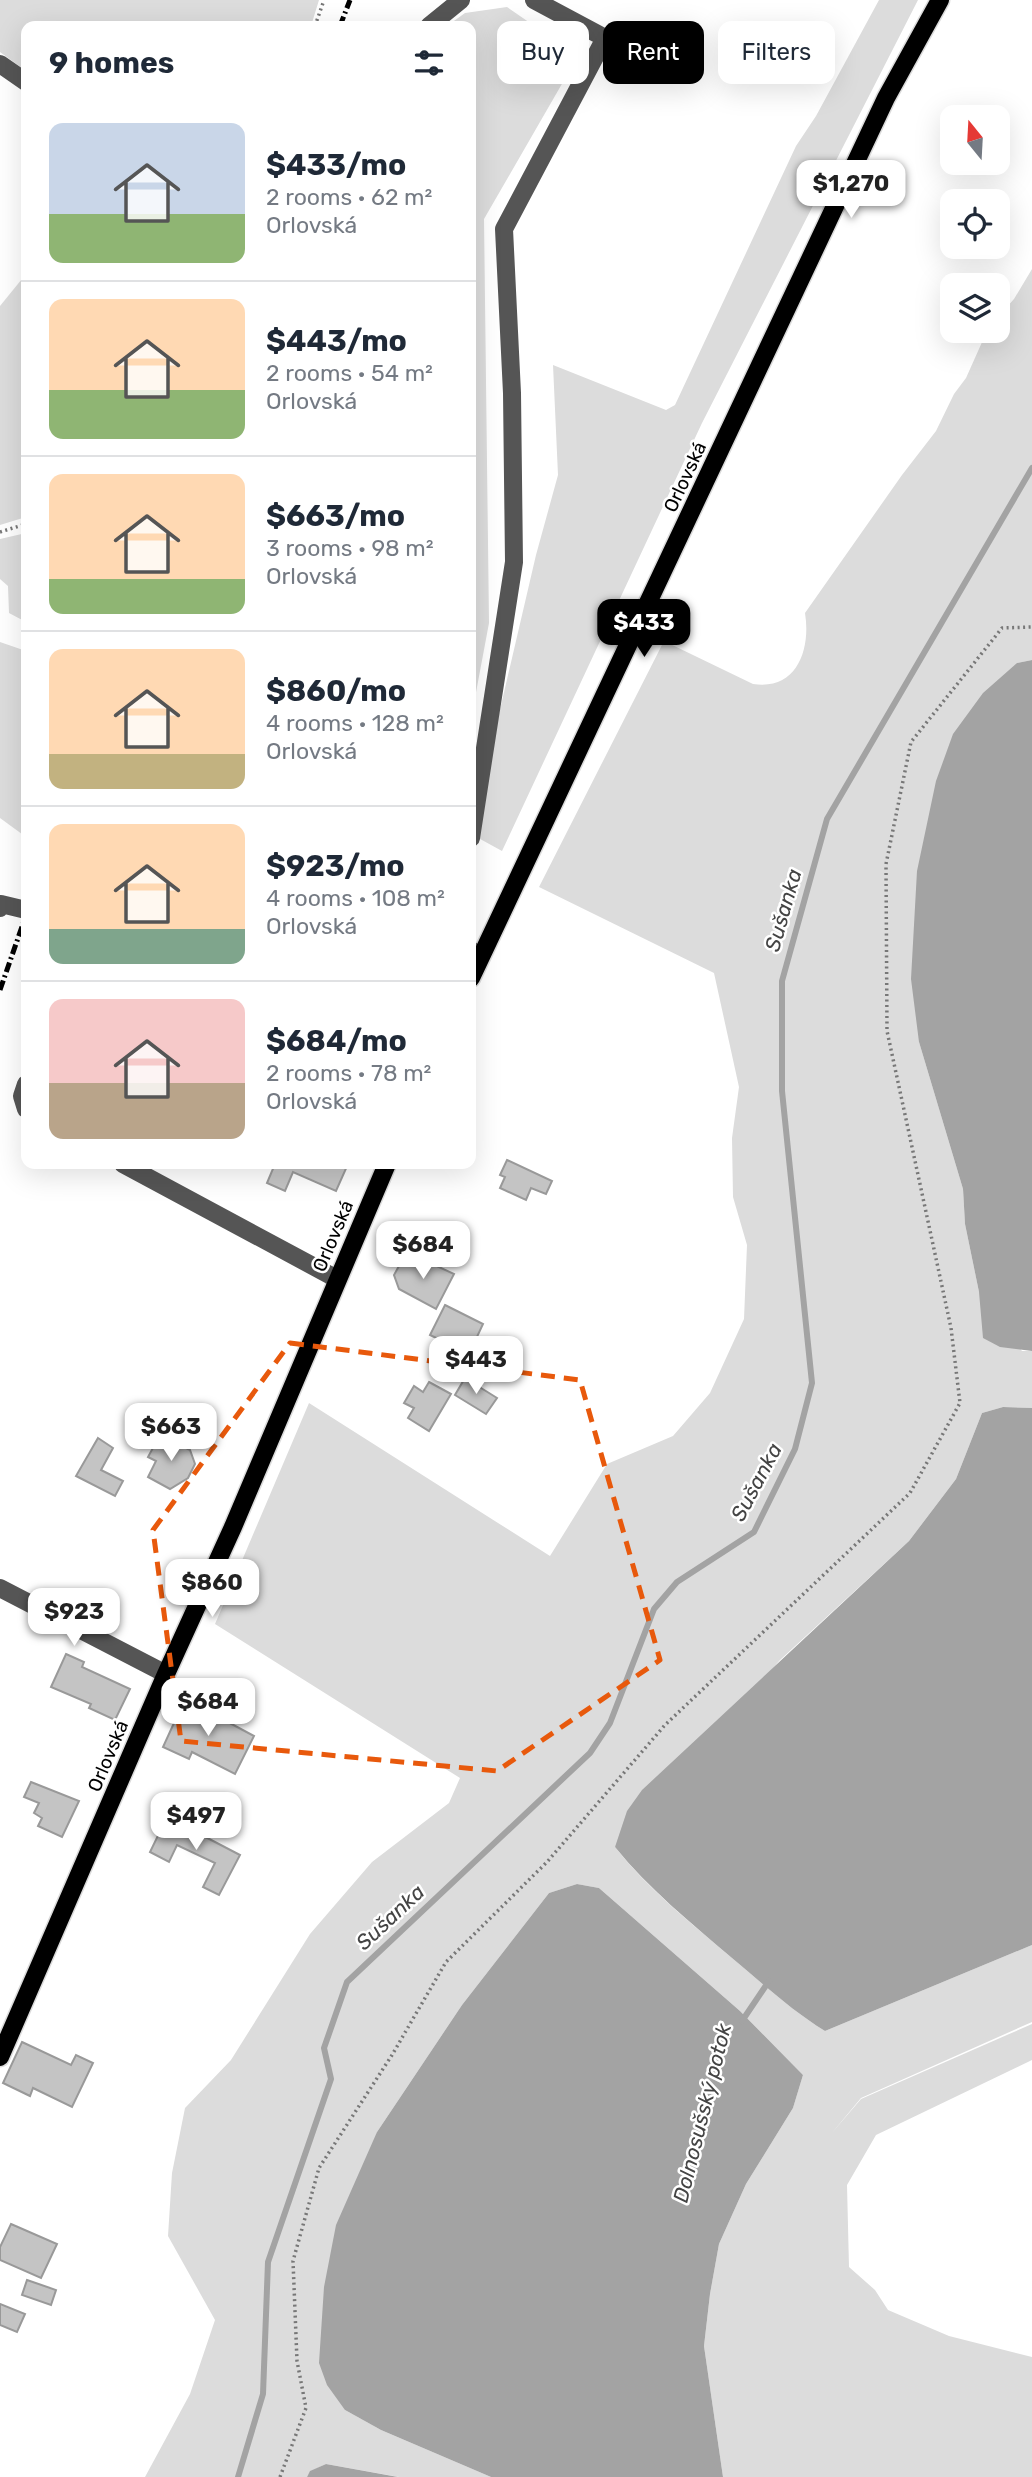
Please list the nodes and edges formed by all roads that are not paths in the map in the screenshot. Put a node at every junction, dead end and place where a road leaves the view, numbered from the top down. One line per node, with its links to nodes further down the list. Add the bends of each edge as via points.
1 (461, 0): 4 (street)
2 (534, 0): 7 (street, via 605,38 504,229 514,562)
3 (940, 0): 10 (main road, Orlovská, via 886,98)
4 (435, 21)
5 (0, 64): 6 (street)
6 (21, 79)
7 (476, 806)
8 (1, 906): 9 (street)
9 (21, 909)
10 (476, 968)
11 (132, 1169): 13 (street)
12 (385, 1169): 13 (main road, Orlovská)
13 (337, 1279): 15 (main road, Orlovská)
14 (0, 1588): 15 (street)
15 (166, 1674): 16 (main road, Orlovská)
16 (0, 2057)

